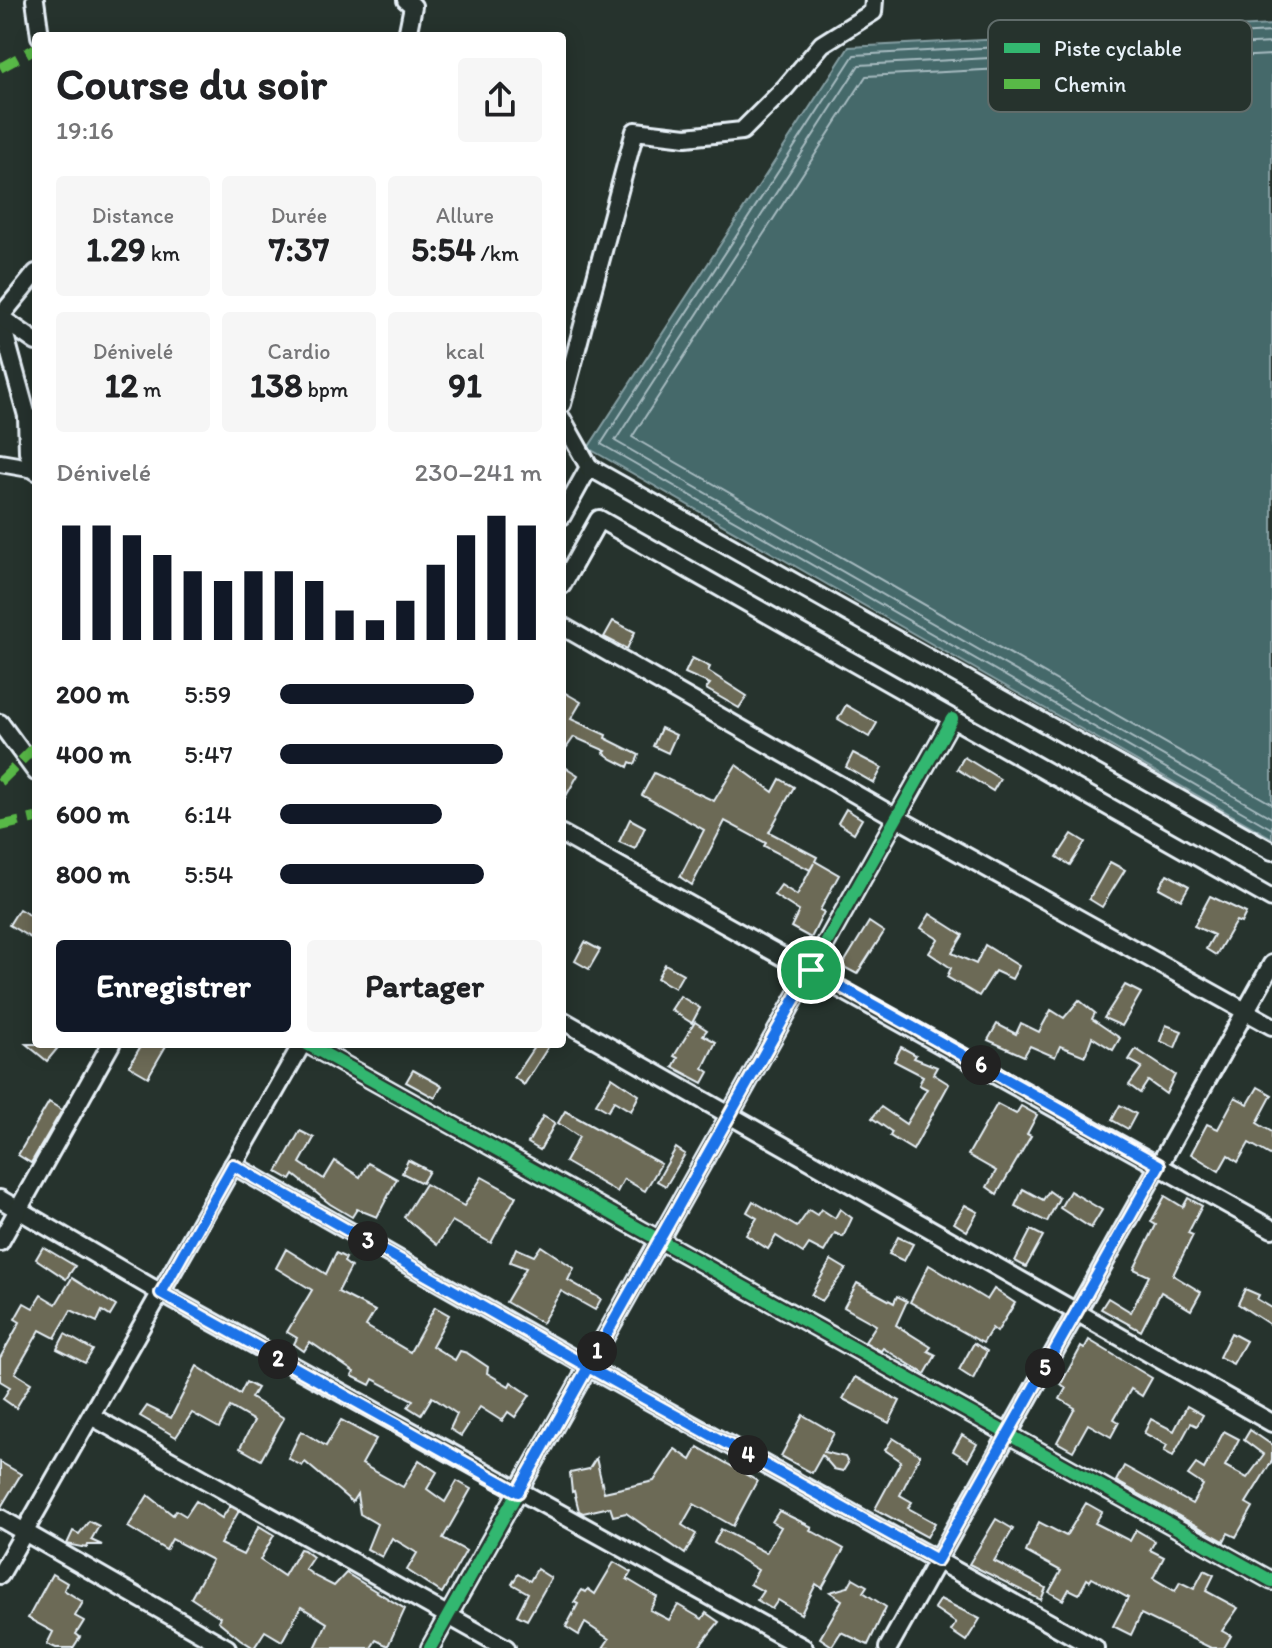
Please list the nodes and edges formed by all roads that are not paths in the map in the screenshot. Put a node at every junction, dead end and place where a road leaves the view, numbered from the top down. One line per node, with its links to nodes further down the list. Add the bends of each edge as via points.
1 (35, 0): 4 (street)
2 (406, 0): 5 (street, via 413,6)
3 (874, 0): 9 (street, via 873,12 822,44 742,131 686,137 635,131)
4 (39, 32)
5 (408, 32)
6 (32, 278): 7 (street)
7 (0, 317): 8 (street); 11 (street, via 27,416)
8 (32, 339)
9 (566, 389)
10 (566, 426): 13 (street)
11 (32, 461)
12 (0, 463): 14 (street)
13 (589, 467): 15 (street); 23 (street)
14 (32, 469)
15 (566, 509)
16 (566, 578): 18 (street, via 599,519)
17 (566, 628): 21 (street)
18 (952, 719): 21 (street); 24 (street)
19 (0, 723): 20 (street)
20 (32, 767)
21 (897, 818): 26 (street); 27 (street)
22 (566, 836): 26 (street)
23 (1272, 851)
24 (1272, 899)
25 (1272, 964): 27 (street)
26 (811, 970): 33 (street); 35 (street)
27 (1246, 1010): 29 (street); 35 (street)
28 (566, 1022): 33 (street)
29 (1272, 1026)
30 (109, 1048): 37 (street)
31 (302, 1048): 34 (street)
32 (311, 1048): 39 (street)
33 (731, 1113): 39 (street); 42 (street)
34 (233, 1165): 41 (street); 43 (street)
35 (1159, 1165): 38 (street); 42 (street)
36 (0, 1199): 37 (street)
37 (18, 1210): 40 (street); 41 (street)
38 (1272, 1229)
39 (659, 1241): 43 (street); 46 (street)
40 (0, 1242)
41 (161, 1293): 44 (street); 47 (street)
42 (1077, 1311): 45 (street); 46 (street)
43 (588, 1367): 47 (street); 50 (street)
44 (91, 1416): 49 (street); 53 (street)
45 (1272, 1423)
46 (1007, 1436): 50 (street); 52 (street)
47 (518, 1492): 53 (street); 57 (street)
48 (0, 1518): 49 (street)
49 (25, 1532): 51 (street); 54 (street)
50 (937, 1560): 58 (street); 59 (street)
51 (0, 1575)
52 (1272, 1581)
53 (449, 1615): 55 (street); 56 (street)
54 (227, 1648)
55 (430, 1648)
56 (506, 1648)
57 (804, 1648)
58 (888, 1648)
59 (1095, 1648)

